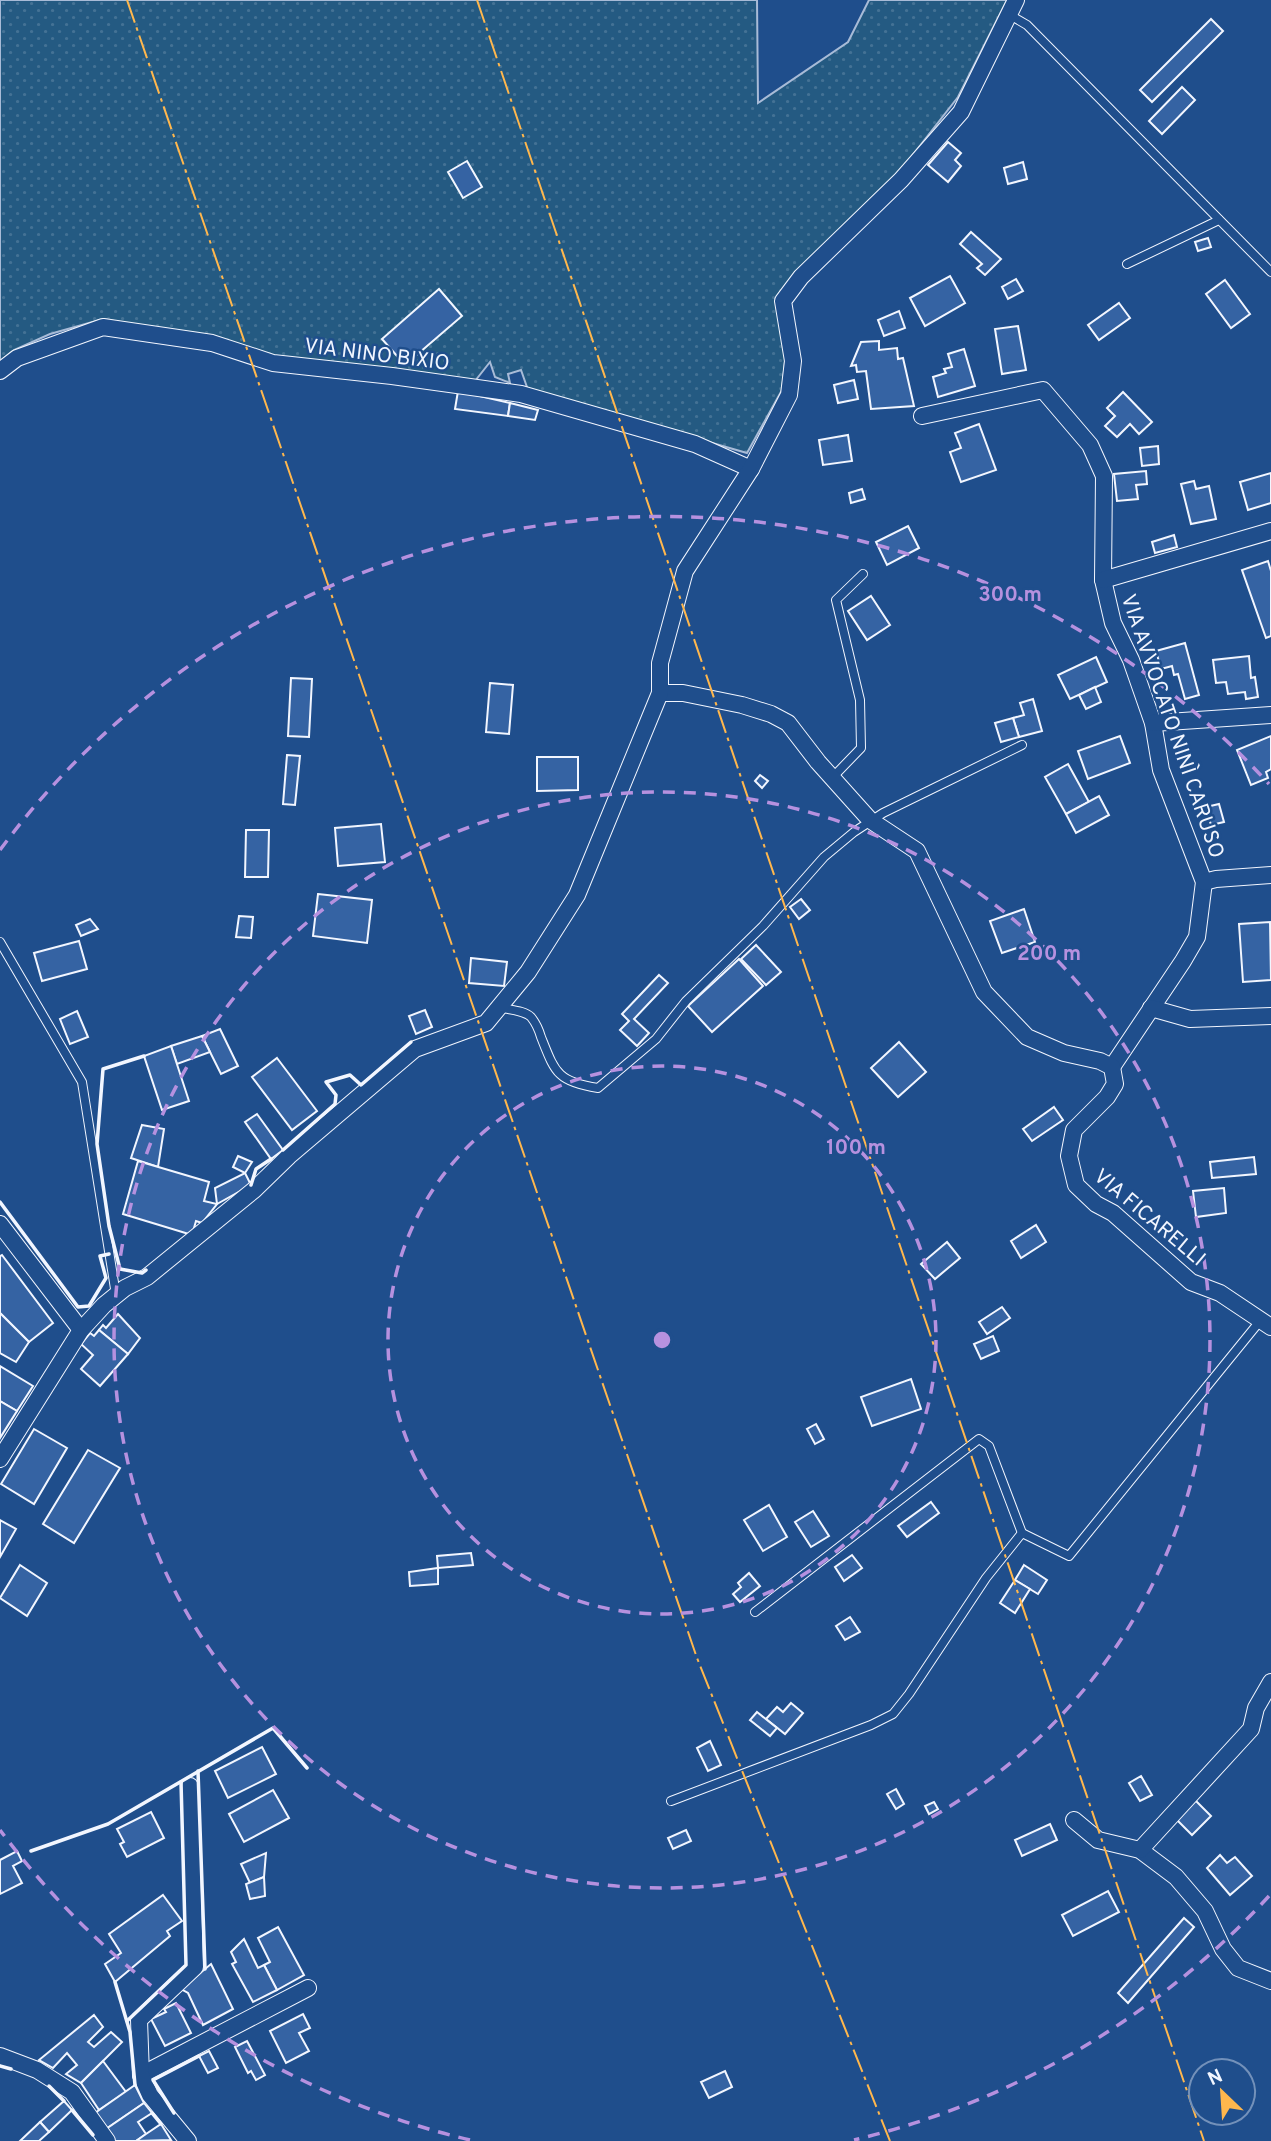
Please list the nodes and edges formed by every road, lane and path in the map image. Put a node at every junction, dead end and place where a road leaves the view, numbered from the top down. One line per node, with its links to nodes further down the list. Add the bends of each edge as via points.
1 (1013, 8): 2 (lane); 7 (street, via 961,112 783,301 793,362 789,395)
2 (1219, 220): 3 (lane); 4 (lane)
3 (1127, 264)
4 (1271, 272)
5 (0, 371): 7 (street, VIA NINO BIXIO, via 26,354 103,327 212,343 273,363 521,394 695,444)
6 (922, 416): 10 (street, VIA AVVOCATO NINÌ CARUSO, via 1043,390 1090,445 1104,476)
7 (751, 468): 11 (street, via 685,571 660,663)
8 (1271, 531): 10 (street)
9 (863, 574): 15 (lane, via 836,600 860,700 861,748)
10 (1103, 580): 13 (street, VIA AVVOCATO NINÌ CARUSO, via 1113,623)
11 (660, 693): 15 (street, via 683,693 771,714 788,723); 20 (street, via 577,895 528,972)
12 (1271, 715): 13 (street)
13 (1153, 723): 18 (street, VIA AVVOCATO NINÌ CARUSO, via 1161,769)
14 (1022, 745): 16 (lane)
15 (832, 778): 16 (street)
16 (870, 820): 20 (lane, via 824,857 763,926 686,1001 656,1039 598,1088 576,1084 554,1071 530,1016); 23 (street, via 917,851 984,992 1027,1037)
17 (1271, 875): 18 (street)
18 (1204, 882): 21 (street, VIA AVVOCATO NINÌ CARUSO, via 1197,937)
19 (0, 942): 25 (lane, via 82,1082)
20 (499, 1007): 25 (street, via 486,1023 415,1049 254,1190 147,1277)
21 (1151, 1008): 22 (street, via 1189,1019); 23 (street, VIA AVVOCATO NINÌ CARUSO)
22 (1271, 1016)
23 (1112, 1067): 26 (street, VIA FICARELLI, via 1115,1084 1074,1130 1069,1156 1076,1185 1191,1282 1220,1293)
24 (0, 1224): 27 (street)
25 (121, 1292): 27 (street)
26 (1265, 1324): 29 (lane, via 1069,1556)
27 (81, 1329): 28 (street)
28 (0, 1459)
29 (1022, 1533): 30 (lane, via 989,1446 979,1439); 33 (lane, via 893,1714)
30 (755, 1612)
31 (1271, 1682): 35 (street, via 1256,1708 1251,1729)
32 (190, 1786): 39 (street, via 195,1968 139,2020)
33 (671, 1801)
34 (1074, 1820): 35 (street, via 1098,1840)
35 (1140, 1850): 36 (street, via 1176,1877 1205,1911 1223,1950 1238,1968)
36 (1271, 1982)
37 (308, 1988): 39 (street)
38 (0, 2056): 40 (street, via 37,2070 72,2092)
39 (141, 2075): 41 (street, via 150,2095)
40 (107, 2141)
41 (188, 2141)

